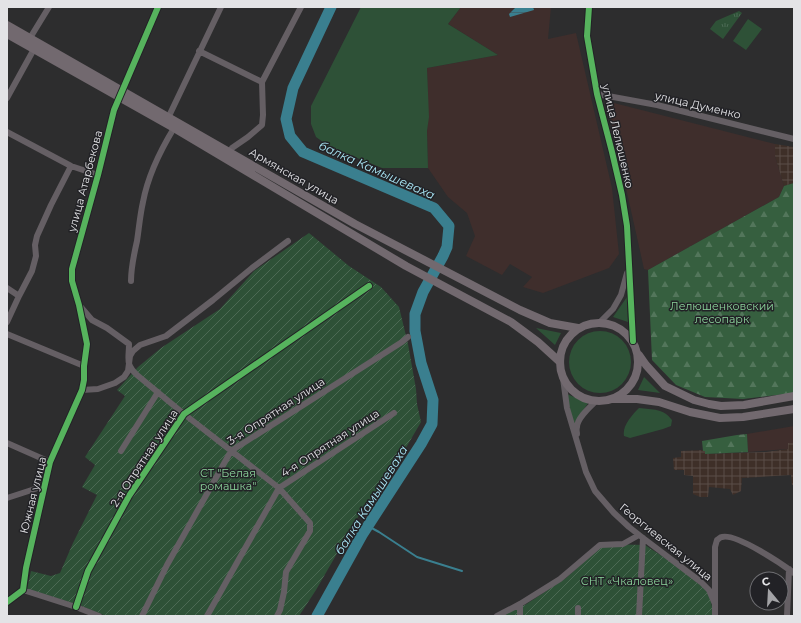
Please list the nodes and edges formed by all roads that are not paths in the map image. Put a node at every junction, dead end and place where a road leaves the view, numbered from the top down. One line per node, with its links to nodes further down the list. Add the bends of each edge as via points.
1 (48, 7): 8 (street)
2 (158, 7): 12 (street, улица Атарбекова)
3 (221, 7): 10 (street)
4 (301, 7): 11 (street)
5 (589, 7): 13 (street, улица Лелюшенко, via 587,36)
6 (7, 25): 8 (main road, Армянская улица)
7 (7, 34): 9 (main road, Армянская улица)
8 (30, 38): 12 (main road, Армянская улица)
9 (34, 49): 12 (main road, Армянская улица); 14 (street)
10 (199, 51): 11 (street); 15 (street)
11 (262, 82): 19 (street, via 262,125)
12 (121, 94): 15 (main road, Армянская улица); 16 (main road, Армянская улица); 21 (street, улица Атарбекова, via 114,110)
13 (597, 94): 18 (street, улица Думенко, via 657,105); 23 (street, улица Лелюшенко, via 622,195)
14 (7, 98)
15 (168, 116): 19 (main road, Армянская улица)
16 (174, 128): 24 (street, via 161,150 142,202); 36 (main road, Армянская улица, via 406,266 511,322)
17 (7, 132): 20 (street)
18 (794, 139)
19 (229, 152): 31 (main road, Армянская улица, via 355,224 520,310 550,323)
20 (71, 166): 21 (street); 27 (street, via 37,236 32,271)
21 (98, 175): 28 (street, улица Атарбекова, via 72,269 72,281)
22 (288, 241): 37 (street, via 166,336 140,345 130,356)
23 (628, 269): 30 (street, via 614,309); 34 (street, улица Лелюшенко)
24 (131, 281)
25 (369, 286): 47 (street, 2-я Опрятная улица)
26 (7, 288): 27 (street)
27 (19, 296): 29 (street)
28 (79, 305): 37 (street, via 92,320 129,344); 38 (street, улица Атарбекова, via 87,344)
29 (7, 322)
30 (600, 322): 31 (main road); 34 (main road, via 616,326 626,332)
31 (578, 328): 36 (main road, via 564,344)
32 (7, 334): 38 (street)
33 (408, 337): 50 (street, 3-я Опрятная улица)
34 (633, 341): 35 (main road)
35 (638, 354): 42 (main road, via 665,386 694,400 721,406 744,405); 43 (main road, via 634,382 625,392)
36 (560, 362): 39 (main road)
37 (129, 365): 40 (street, via 124,377 114,383 98,389); 41 (street)
38 (84, 366): 40 (street, Южная улица)
39 (563, 378): 44 (main road, via 573,391); 49 (street, via 567,408)
40 (82, 390): 52 (street, Южная улица)
41 (158, 392): 47 (street); 51 (street)
42 (794, 396)
43 (612, 399): 44 (main road); 45 (main road, via 659,402 720,418)
44 (596, 401): 49 (street, via 576,427)
45 (794, 409)
46 (394, 413): 54 (street, 4-я Опрятная улица)
47 (184, 414): 50 (street); 62 (street, 2-я Опрятная улица, via 129,496 88,571)
48 (7, 443): 52 (street)
49 (578, 446): 56 (street, Георгиевская улица, via 595,491 614,513)
50 (231, 451): 54 (street); 65 (street, 3-я Опрятная улица, via 167,565)
51 (121, 452)
52 (50, 462): 53 (street, Южная улица)
53 (44, 486): 55 (street, Южная улица); 58 (street, Южная улица)
54 (279, 488): 66 (street, 4-я Опрятная улица); 67 (street, via 310,522 310,531 286,572 284,592)
55 (7, 498)
56 (641, 537): 60 (street, via 623,544 600,545 560,579); 61 (street, Георгиевская улица, via 701,582 709,590); 71 (street)
57 (791, 571): 61 (street, Георгиевская улица, via 746,543 722,536 717,540 715,547); 73 (street)
58 (23, 590): 59 (street); 62 (street)
59 (7, 602)
60 (520, 604): 68 (street); 69 (street)
61 (715, 604): 72 (street)
62 (76, 607): 64 (street)
63 (578, 608): 70 (street)
64 (99, 616)
65 (142, 616)
66 (207, 616)
67 (277, 616)
68 (497, 616)
69 (520, 616)
70 (578, 616)
71 (639, 616)
72 (714, 616)
73 (787, 616)

